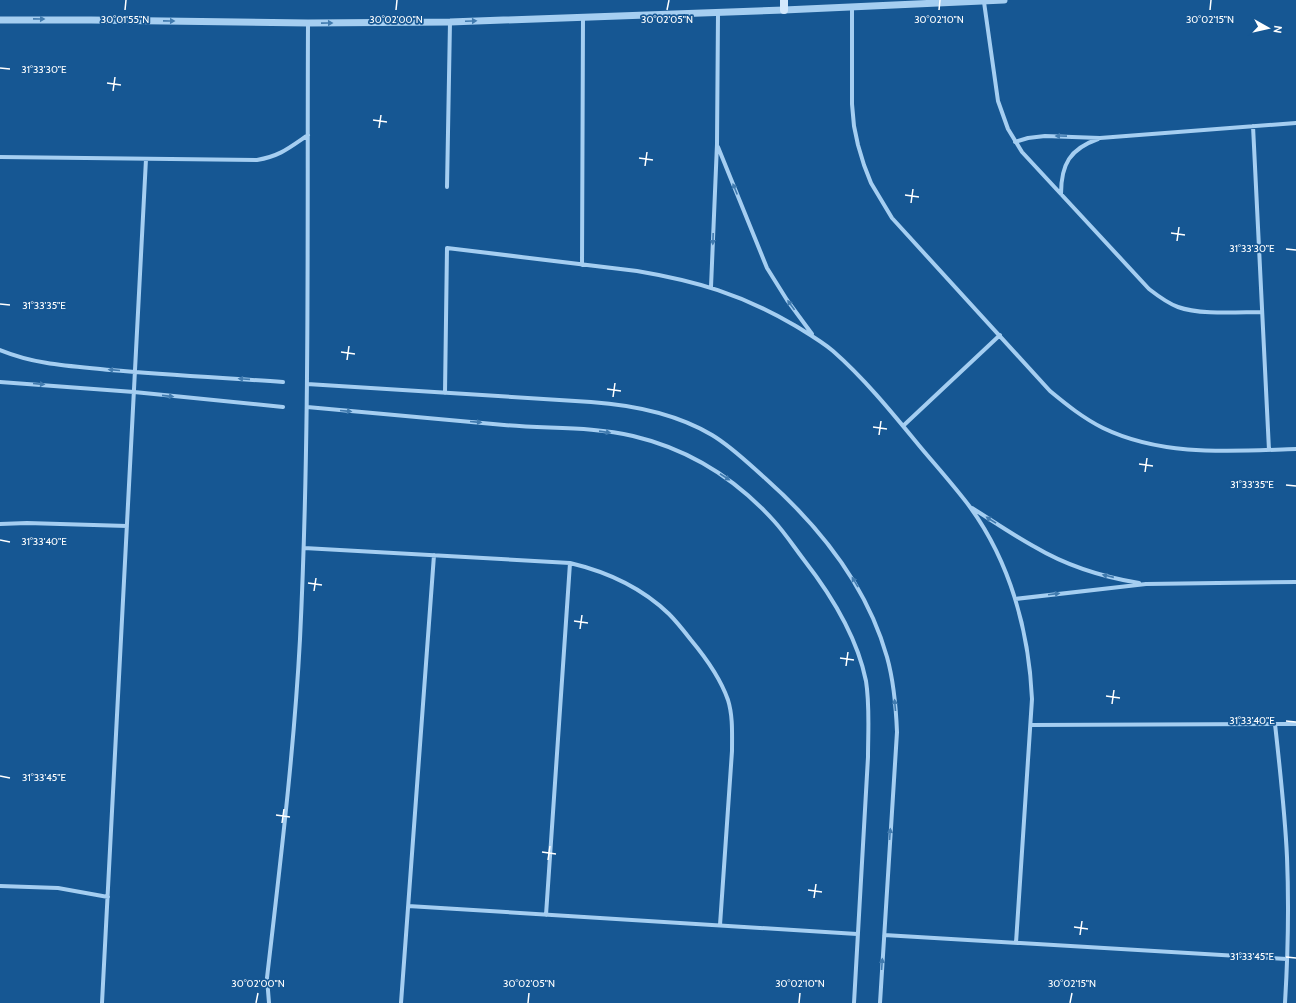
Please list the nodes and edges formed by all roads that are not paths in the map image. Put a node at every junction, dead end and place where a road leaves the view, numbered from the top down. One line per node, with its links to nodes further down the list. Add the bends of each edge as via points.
1 (784, 0): 5 (main road)
2 (1004, 0): 3 (street)
3 (984, 2): 4 (street); 15 (street, via 998,101)
4 (852, 8): 5 (street); 24 (street, via 854,126 871,183 892,218)
5 (784, 10): 6 (street)
6 (718, 13): 7 (street); 16 (street)
7 (583, 18): 9 (street, one-way to 7); 21 (street)
8 (0, 20): 10 (street, one-way to 10)
9 (450, 22): 10 (street, one-way to 9); 19 (street)
10 (308, 23): 13 (street)
11 (1296, 123): 12 (street)
12 (1253, 126): 14 (street); 23 (street)
13 (308, 136): 18 (street, via 283,153 256,160); 30 (street)
14 (1100, 138): 15 (street, one-way to 15, via 1045,136); 20 (street, via 1086,143 1074,152 1066,164 1061,179)
15 (1015, 142): 20 (street)
16 (717, 144): 22 (street, one-way to 22); 25 (street, one-way to 16, via 767,268)
17 (0, 157): 18 (street)
18 (146, 159): 27 (street)
19 (447, 187)
20 (1061, 194): 23 (street, via 1149,289 1168,303 1191,310)
21 (582, 265): 22 (street, via 662,276); 32 (street, via 446,248)
22 (711, 287): 25 (street, via 765,309)
23 (1262, 312): 37 (street)
24 (1000, 336): 35 (street); 37 (street, via 1050,391 1075,411 1102,427 1157,446 1214,451)
25 (814, 337): 35 (street, via 848,364)
26 (0, 350): 27 (street, one-way to 26, via 42,363)
27 (135, 372): 29 (street, one-way to 27); 31 (street)
28 (0, 382): 31 (street, one-way to 31)
29 (283, 382)
30 (307, 384): 32 (street); 34 (street)
31 (134, 392): 33 (street, one-way to 33); 40 (street)
32 (445, 393): 56 (street, one-way to 32, via 897,732 893,682 888,658 864,597 826,541 782,493 735,452 712,435 686,422 655,411 623,404)
33 (282, 407)
34 (307, 407): 41 (street); 55 (street, one-way to 55, via 632,436 669,447 703,463 736,484 774,521 818,577 838,609 855,644 866,681 868,757)
35 (903, 426): 38 (street)
36 (1296, 449): 37 (street)
37 (1269, 450)
38 (970, 506): 45 (street, one-way to 38, via 1101,574 1057,558); 46 (street, via 998,553)
39 (0, 524): 40 (street)
40 (127, 526): 51 (street)
41 (304, 548): 42 (street); 60 (street, via 289,779 267,978)
42 (434, 555): 43 (street); 52 (street)
43 (570, 563): 53 (street); 54 (street, via 592,568 634,586 670,615 704,655 728,700 733,726)
44 (1296, 582): 45 (street)
45 (1146, 584): 46 (street, one-way to 45)
46 (1015, 599): 49 (street, via 1031,672)
47 (1275, 724): 48 (street); 49 (street); 58 (street, via 1287,857)
48 (1296, 724)
49 (1031, 726): 57 (street)
50 (0, 886): 51 (street, via 58,888)
51 (108, 897): 59 (street)
52 (408, 906): 53 (street); 61 (street)
53 (546, 915): 54 (street)
54 (720, 925): 55 (street)
55 (858, 934): 62 (street)
56 (884, 935): 57 (street); 63 (street, one-way to 56)
57 (1016, 943): 58 (street)
58 (1288, 959): 64 (street)
59 (102, 1003)
60 (269, 1003)
61 (401, 1003)
62 (854, 1003)
63 (880, 1003)
64 (1285, 1003)

